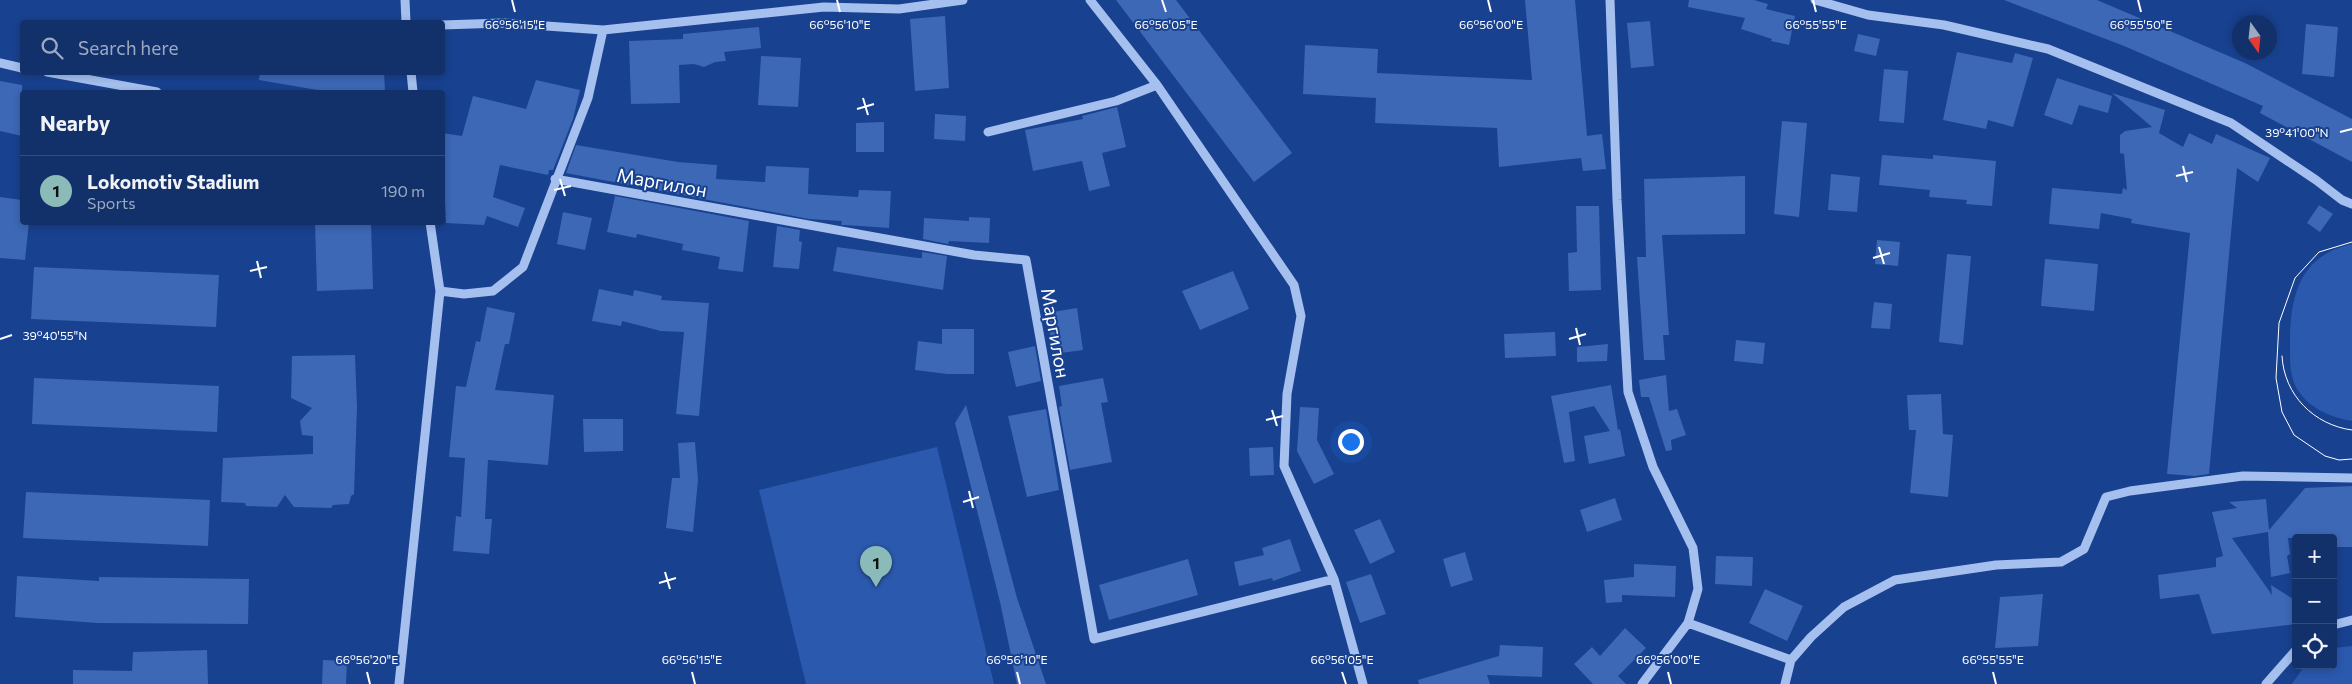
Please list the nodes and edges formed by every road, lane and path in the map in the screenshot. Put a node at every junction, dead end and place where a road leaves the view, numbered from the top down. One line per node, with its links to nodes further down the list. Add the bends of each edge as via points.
1 (405, 0): 6 (street)
2 (963, 0): 8 (street, via 899,9 824,7)
3 (1090, 0): 13 (street)
4 (1610, 0): 24 (street, via 1628,392 1653,467 1693,548 1698,589)
5 (1815, 0): 18 (street, via 1868,15 1944,25 2048,49 2231,123)
6 (406, 20)
7 (445, 25): 8 (street, via 504,22)
8 (603, 30): 17 (street, via 588,98)
9 (0, 63): 10 (street)
10 (20, 68)
11 (64, 75): 14 (street)
12 (411, 75): 15 (street)
13 (1157, 85): 16 (street, via 1116,101); 22 (street, via 1294,285 1301,316 1287,394 1284,466)
14 (146, 90)
15 (413, 90)
16 (988, 132)
17 (555, 179): 20 (street, via 523,267 493,291 464,294); 22 (street, Маргилон, via 974,255 1026,260 1094,639)
18 (2352, 204)
19 (430, 225): 20 (street)
20 (440, 291): 28 (street)
21 (2352, 478): 27 (street, via 2242,476 2106,497 2084,549 2062,562 1996,565 1895,580 1844,607)
22 (1334, 580): 29 (street)
23 (2352, 620): 25 (street)
24 (1688, 623): 27 (street); 30 (street)
25 (2337, 624)
26 (2292, 655): 32 (street)
27 (1790, 660): 31 (street)
28 (400, 684)
29 (1363, 684)
30 (1642, 684)
31 (1785, 684)
32 (2266, 684)

